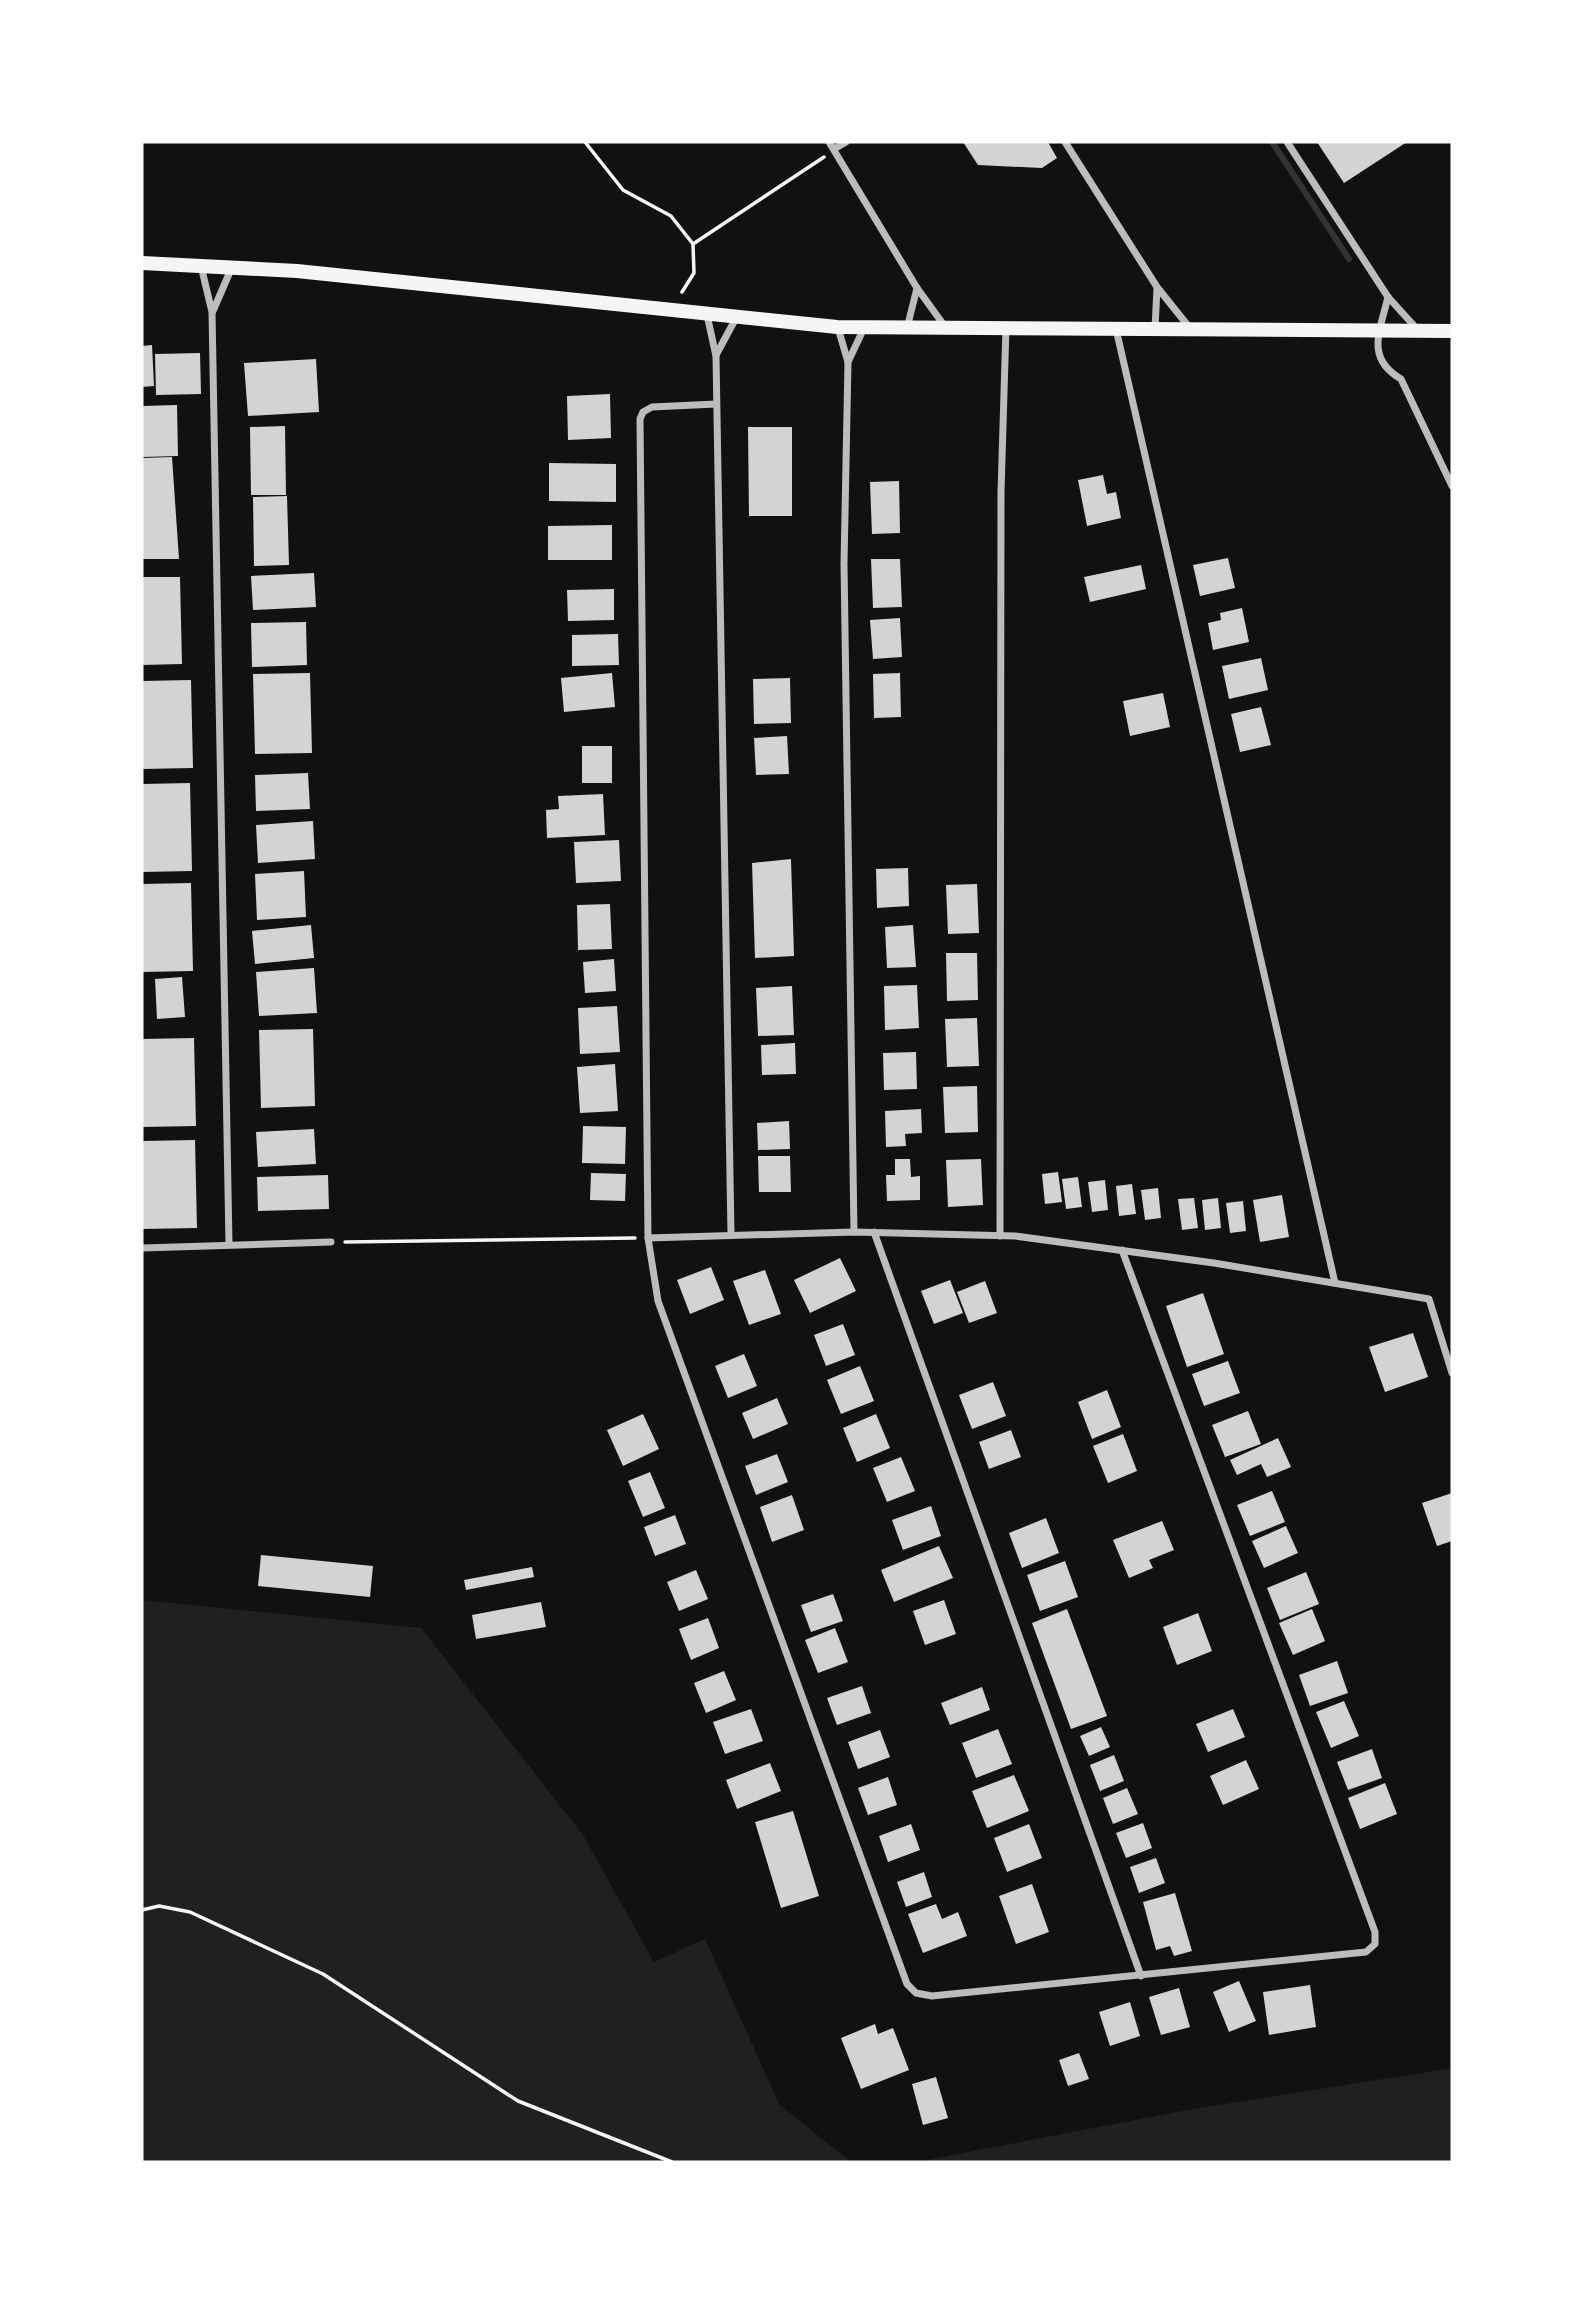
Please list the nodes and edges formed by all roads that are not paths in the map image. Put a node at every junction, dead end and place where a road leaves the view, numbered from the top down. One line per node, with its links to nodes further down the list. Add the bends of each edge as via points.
1 (829, 142): 5 (street)
2 (846, 142): 5 (street)
3 (1065, 142): 9 (street)
4 (1287, 142): 11 (street)
5 (834, 149): 10 (street)
6 (142, 263): 7 (main road)
7 (201, 264): 8 (main road); 12 (street)
8 (232, 265): 12 (street); 13 (main road)
9 (1157, 287): 21 (street); 22 (street)
10 (917, 288): 19 (street); 20 (street)
11 (1388, 297): 23 (street); 25 (street)
12 (212, 312): 36 (street)
13 (707, 315): 14 (main road); 26 (street)
14 (736, 318): 15 (main road); 26 (street)
15 (837, 327): 16 (main road); 27 (street)
16 (865, 327): 19 (main road); 27 (street)
17 (1006, 327): 18 (main road); 20 (main road); 33 (street, via 1001,492)
18 (1115, 327): 21 (main road); 39 (street)
19 (906, 328): 20 (main road)
20 (947, 328)
21 (1155, 328): 22 (main road)
22 (1190, 328): 23 (main road)
23 (1379, 331): 25 (main road); 29 (street, via 1377,352 1384,369 1401,379)
24 (1452, 331): 25 (main road)
25 (1420, 332)
26 (716, 356): 28 (street)
27 (848, 362): 30 (street, via 844,564)
28 (716, 404): 32 (street); 34 (street, via 652,407 640,419)
29 (1452, 486)
30 (853, 1232): 31 (street); 32 (street)
31 (874, 1232): 33 (street); 41 (street)
32 (731, 1234): 34 (street)
33 (1000, 1236): 38 (street)
34 (648, 1238): 41 (street, via 659,1301 907,1984 916,1993 932,1996)
35 (331, 1242): 36 (street)
36 (229, 1244): 37 (street)
37 (142, 1248)
38 (1122, 1250): 39 (street); 41 (street, via 1375,1933 1375,1944 1366,1952)
39 (1335, 1283): 40 (street, via 1429,1299)
40 (1452, 1373)
41 (1141, 1976)

